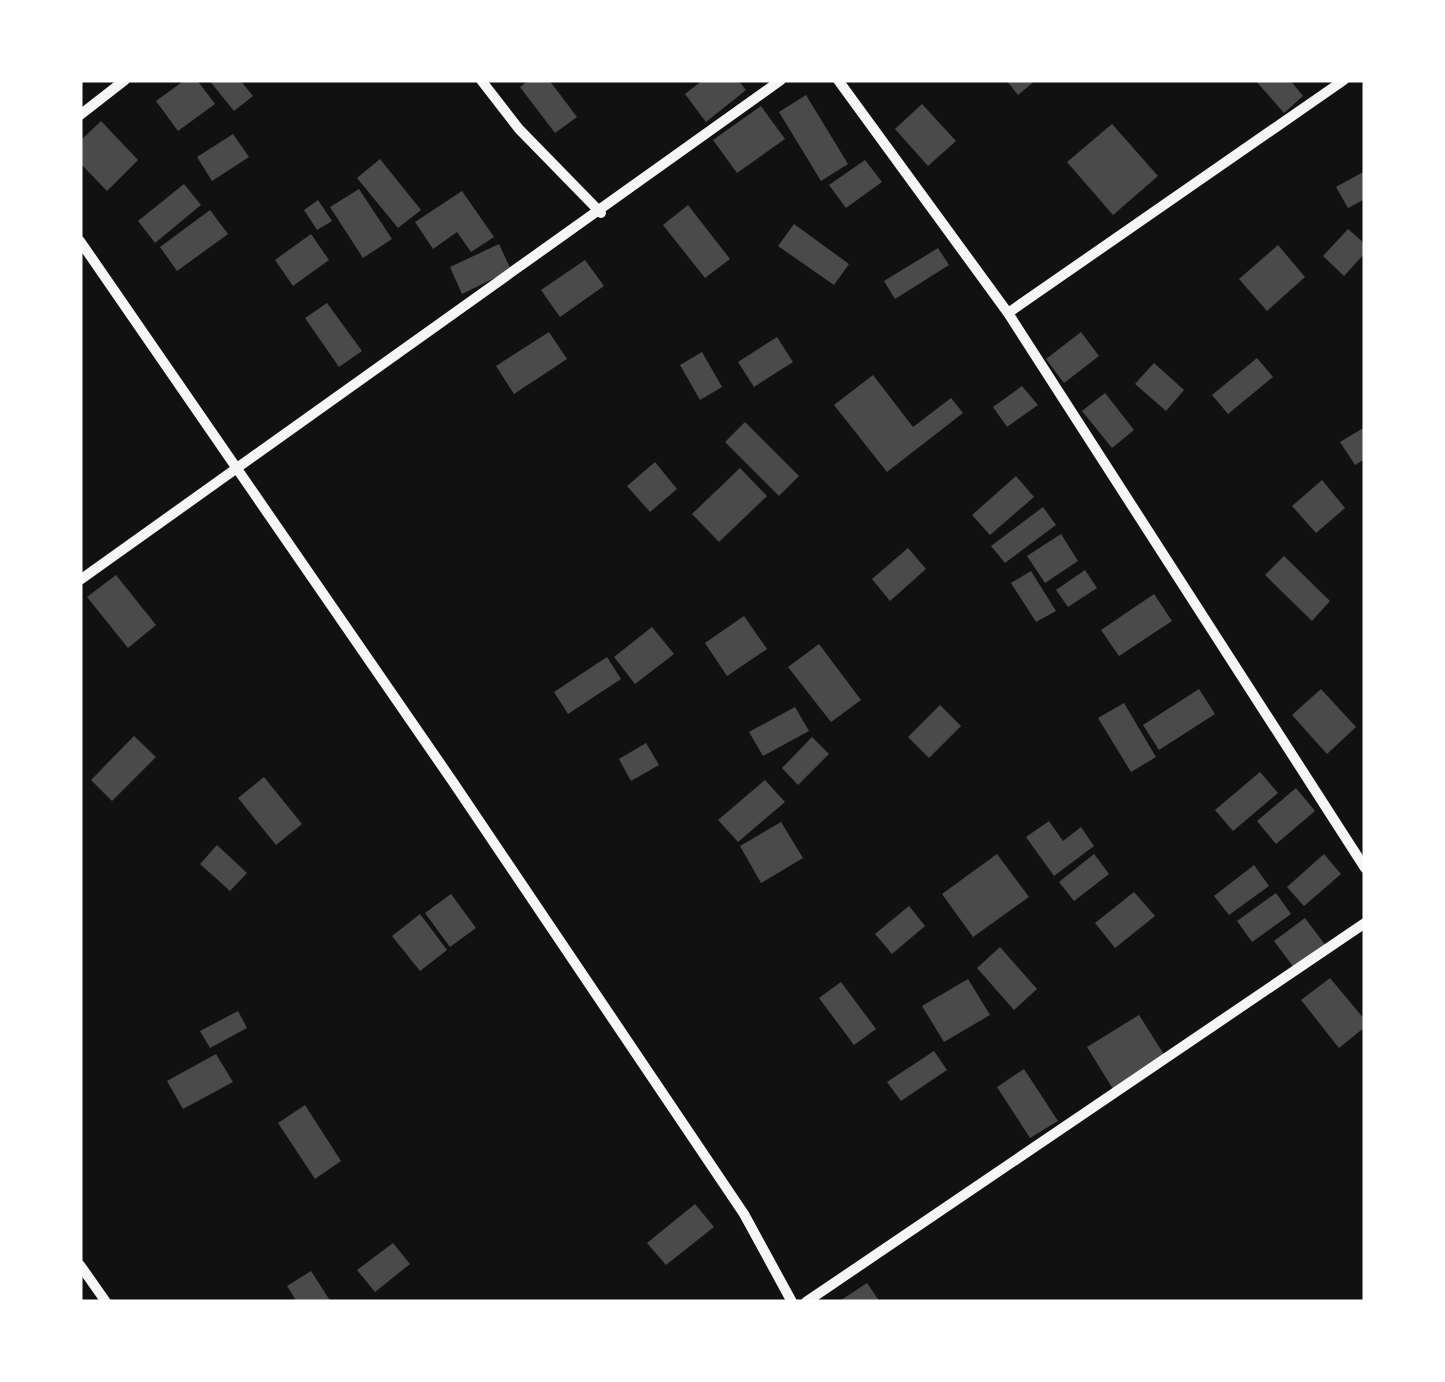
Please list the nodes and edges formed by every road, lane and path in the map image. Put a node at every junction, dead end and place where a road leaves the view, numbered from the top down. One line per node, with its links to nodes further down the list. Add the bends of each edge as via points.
1 (125, 80): 6 (street)
2 (480, 80): 7 (street)
3 (781, 80): 7 (street)
4 (838, 80): 9 (street)
5 (1344, 80): 9 (street)
6 (80, 114)
7 (601, 213): 10 (street)
8 (80, 241): 10 (street)
9 (1008, 313): 12 (street)
10 (235, 470): 11 (street); 16 (street, via 744,1214)
11 (80, 580)
12 (1365, 868)
13 (1365, 923): 17 (street)
14 (80, 1266): 15 (street)
15 (106, 1302)
16 (792, 1302)
17 (806, 1302)

